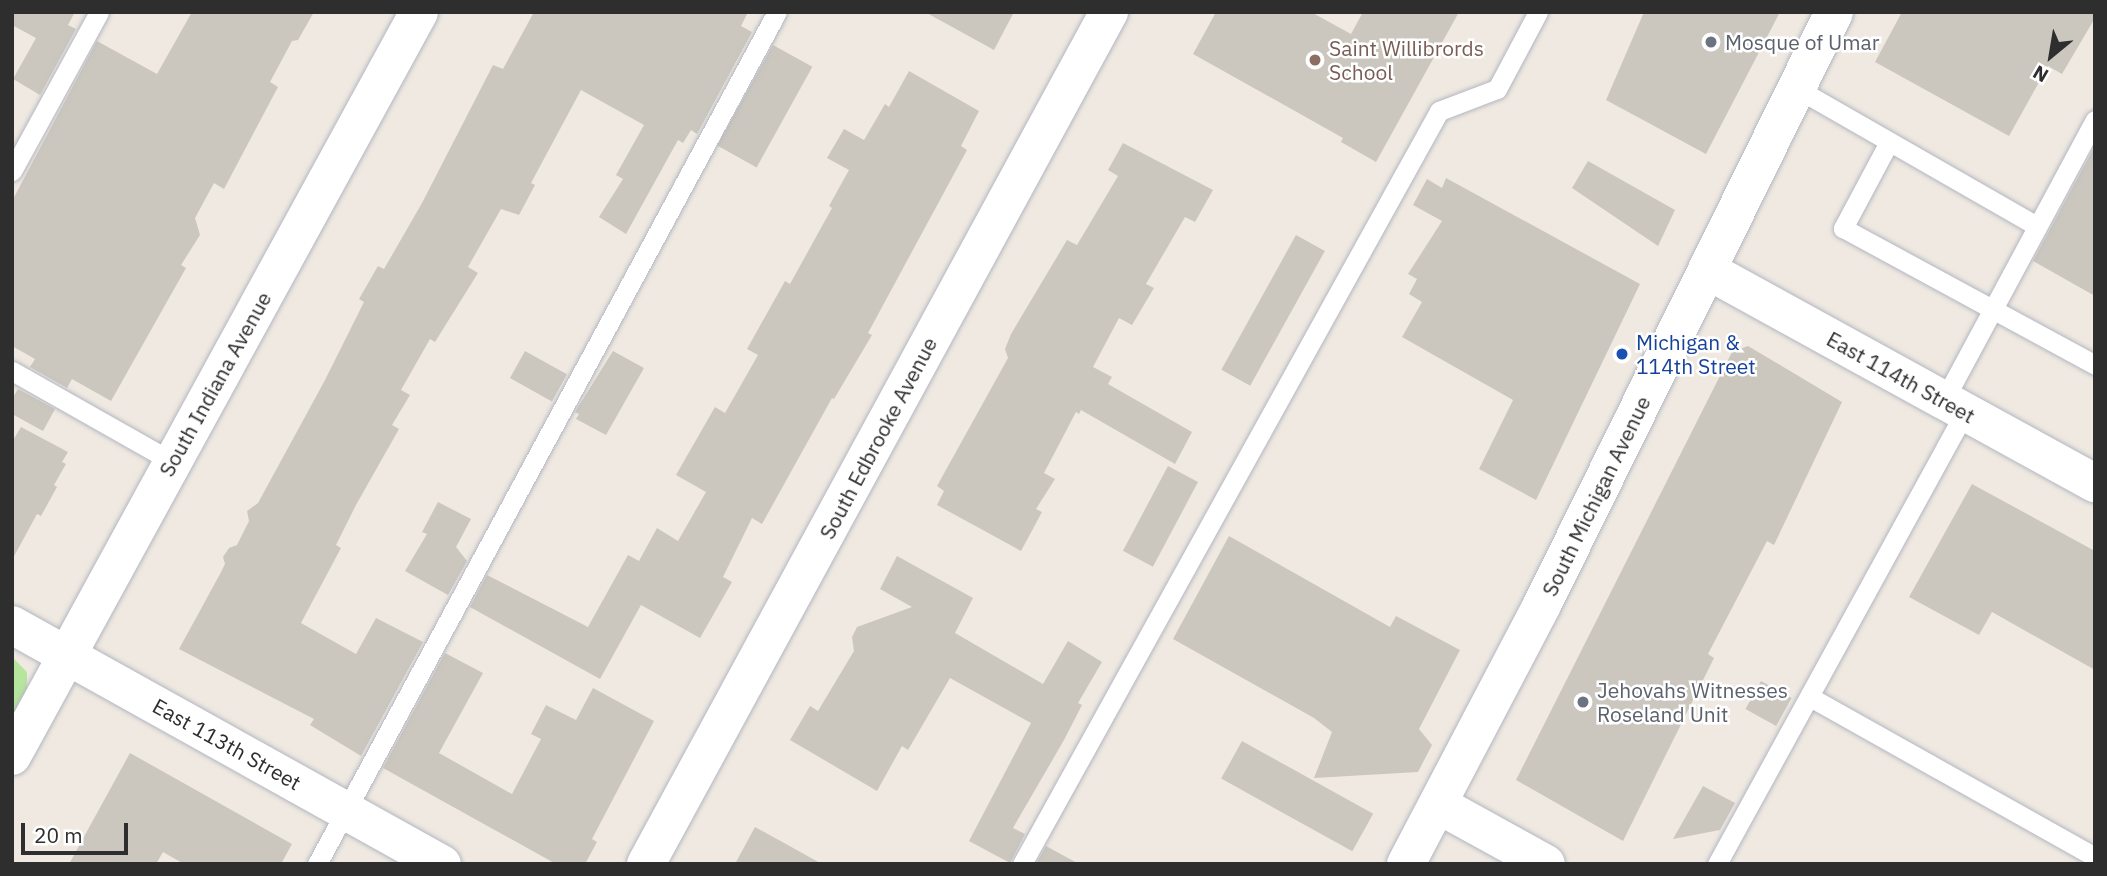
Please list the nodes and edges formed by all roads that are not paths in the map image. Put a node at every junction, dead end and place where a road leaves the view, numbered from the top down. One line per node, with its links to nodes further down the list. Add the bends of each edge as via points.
1 (99, 12): 10 (lane)
2 (419, 12): 17 (street, South Indiana Avenue)
3 (777, 12): 24 (lane)
4 (1109, 12): 28 (street, South Edbrooke Avenue)
5 (1538, 12): 29 (lane, via 1497,89 1439,111)
6 (1834, 12): 7 (street, South Michigan Avenue)
7 (1796, 88): 9 (lane); 12 (street, South Michigan Avenue)
8 (2095, 120): 11 (lane)
9 (1889, 142): 11 (lane); 13 (lane, via 1843,228)
10 (12, 171)
11 (2037, 226): 13 (lane)
12 (1707, 270): 16 (street, East 114th Street); 23 (street, South Michigan Avenue)
13 (1994, 308): 14 (lane); 16 (lane)
14 (2095, 365)
15 (12, 371): 17 (lane)
16 (1954, 406): 18 (street, East 114th Street); 21 (lane)
17 (173, 462): 20 (street, South Indiana Avenue)
18 (2095, 483)
19 (12, 625): 20 (street, East 113th Street)
20 (67, 655): 22 (street, South Indiana Avenue); 24 (street, East 113th Street)
21 (1810, 697): 25 (lane); 32 (lane)
22 (12, 756)
23 (1439, 805): 30 (street, South Michigan Avenue); 31 (street)
24 (346, 810): 26 (lane); 27 (street, East 113th Street)
25 (2095, 857)
26 (317, 864)
27 (442, 864)
28 (646, 864)
29 (1022, 864)
30 (1406, 864)
31 (1546, 864)
32 (1717, 864)

